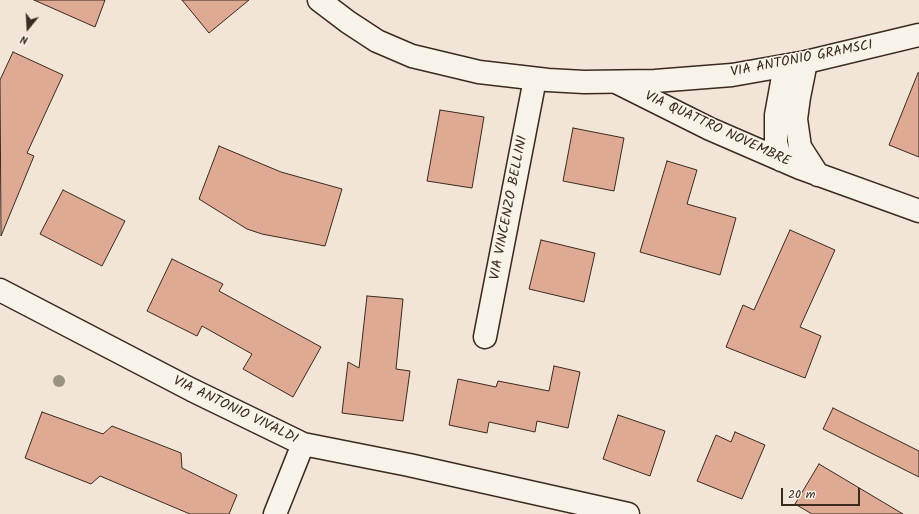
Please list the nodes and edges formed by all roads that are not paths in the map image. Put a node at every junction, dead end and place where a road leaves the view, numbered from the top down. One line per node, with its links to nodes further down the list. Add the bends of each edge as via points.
1 (320, 0): 4 (street, VIA ANTONIO GRAMSCI, via 377,41 412,56 479,72)
2 (919, 35): 3 (street, VIA ANTONIO GRAMSCI)
3 (796, 64): 5 (street, VIA ANTONIO GRAMSCI, via 694,79); 6 (street, via 776,115 776,143); 7 (street, VIA QUATTRO NOVEMBRE, via 796,119 800,147)
4 (535, 79): 5 (street, VIA ANTONIO GRAMSCI); 10 (street, VIA VINCENZO BELLINI)
5 (616, 82): 6 (street, VIA QUATTRO NOVEMBRE)
6 (781, 160): 7 (street, VIA QUATTRO NOVEMBRE)
7 (818, 175): 8 (street, VIA QUATTRO NOVEMBRE)
8 (919, 211)
9 (0, 290): 11 (street, VIA ANTONIO VIVALDI)
10 (485, 337)
11 (302, 444): 12 (street); 13 (street, VIA ANTONIO VIVALDI)
12 (274, 514)
13 (628, 514)

